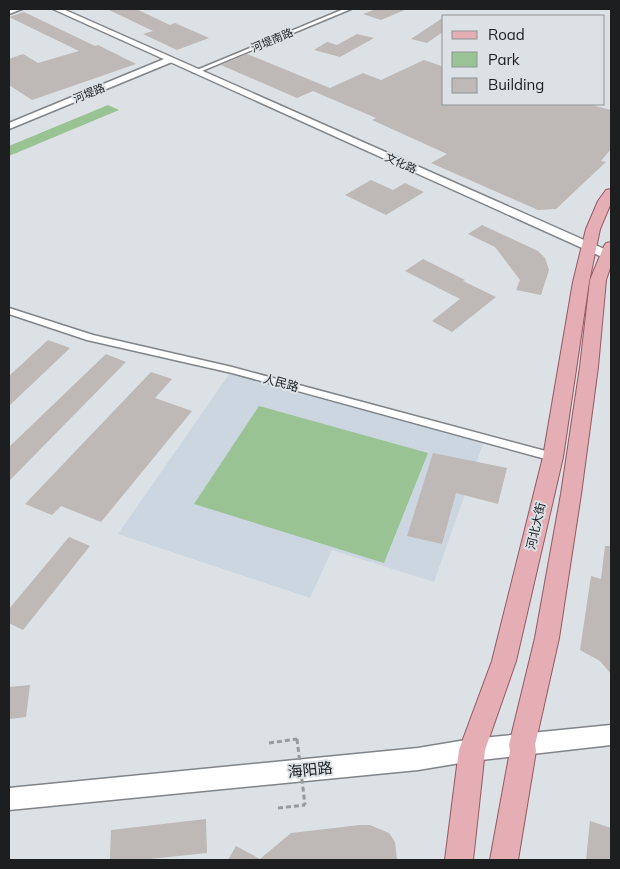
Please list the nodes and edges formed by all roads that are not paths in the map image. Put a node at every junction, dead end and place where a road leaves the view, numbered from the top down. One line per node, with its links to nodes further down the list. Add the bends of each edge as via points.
1 (19, 9): 4 (street)
2 (57, 9): 5 (main road)
3 (348, 9): 6 (street, 河堤南路)
4 (9, 12)
5 (169, 60): 6 (main road, 文化路); 7 (street, 河堤路)
6 (193, 71): 9 (main road, 文化路)
7 (9, 126)
8 (611, 193): 9 (main road, 河北大街, via 593,229)
9 (605, 252): 11 (main road, 河北大街, via 581,282); 13 (main road, via 598,280 590,367 547,638)
10 (9, 312): 11 (street, 人民路, via 91,338 232,370)
11 (553, 457): 14 (main road, 河北大街, via 504,661)
12 (611, 735): 13 (main road, 海阳路)
13 (522, 745): 14 (main road, 海阳路); 17 (main road)
14 (472, 750): 15 (main road, 海阳路, via 418,759); 16 (main road, 河北大街)
15 (9, 799)
16 (460, 860)
17 (504, 860)

